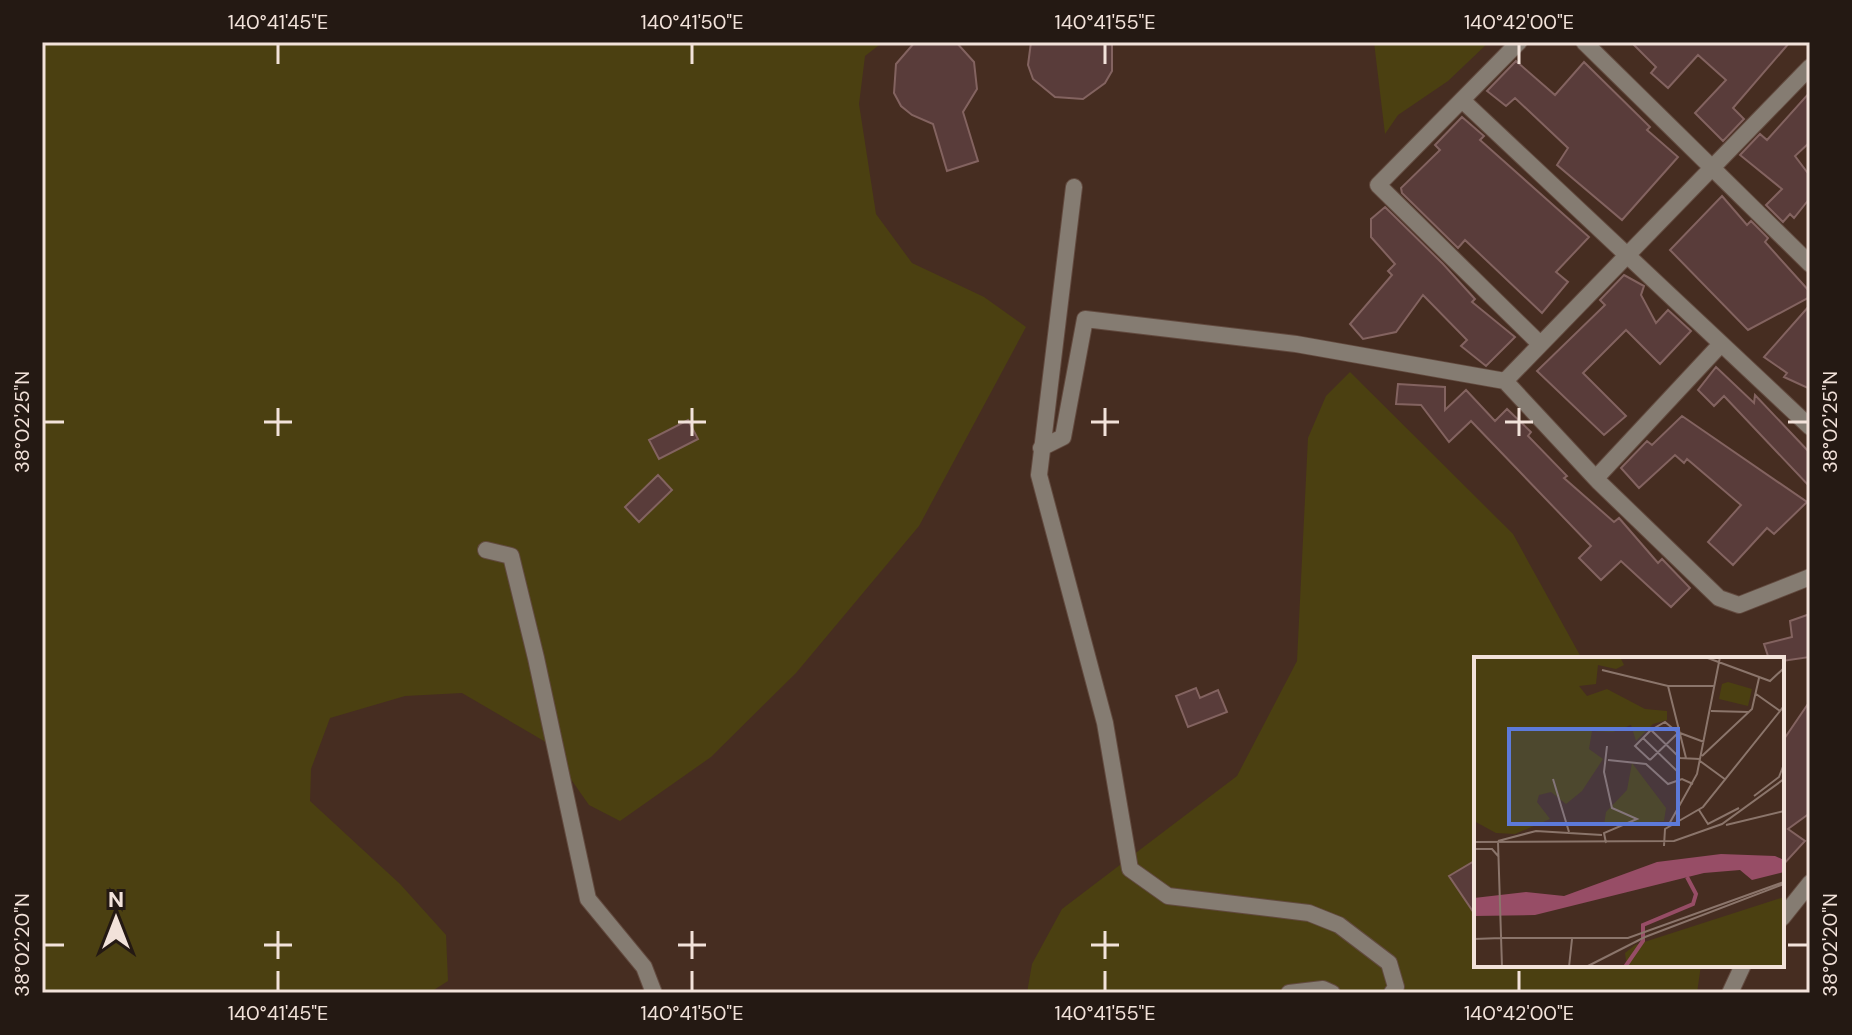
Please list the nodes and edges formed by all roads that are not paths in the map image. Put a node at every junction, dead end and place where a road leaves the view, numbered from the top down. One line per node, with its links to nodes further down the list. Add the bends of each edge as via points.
1 (1519, 42): 4 (street)
2 (1584, 42): 5 (street)
3 (1810, 67): 5 (street)
4 (1462, 100): 7 (street); 9 (street, via 1378,185)
5 (1714, 166): 7 (street); 8 (street)
6 (1074, 187): 13 (street)
7 (1628, 256): 9 (street); 10 (street)
8 (1810, 264)
9 (1539, 343): 11 (street)
10 (1721, 344): 12 (street); 14 (street)
11 (1505, 381): 13 (street, via 1296,344 1085,319 1063,437); 14 (street)
12 (1810, 427)
13 (1041, 448): 23 (street, via 1039,475 1105,723 1130,869 1168,896 1309,913 1339,925 1389,963 1396,987)
14 (1596, 478): 16 (street, via 1719,598 1739,605)
15 (486, 550): 20 (street, via 511,556 588,899 644,967)
16 (1810, 577)
17 (1810, 883): 18 (street)
18 (1784, 916)
19 (1742, 967): 24 (street)
20 (654, 993)
21 (1289, 993): 22 (street)
22 (1332, 993)
23 (1392, 993)
24 (1730, 993)

